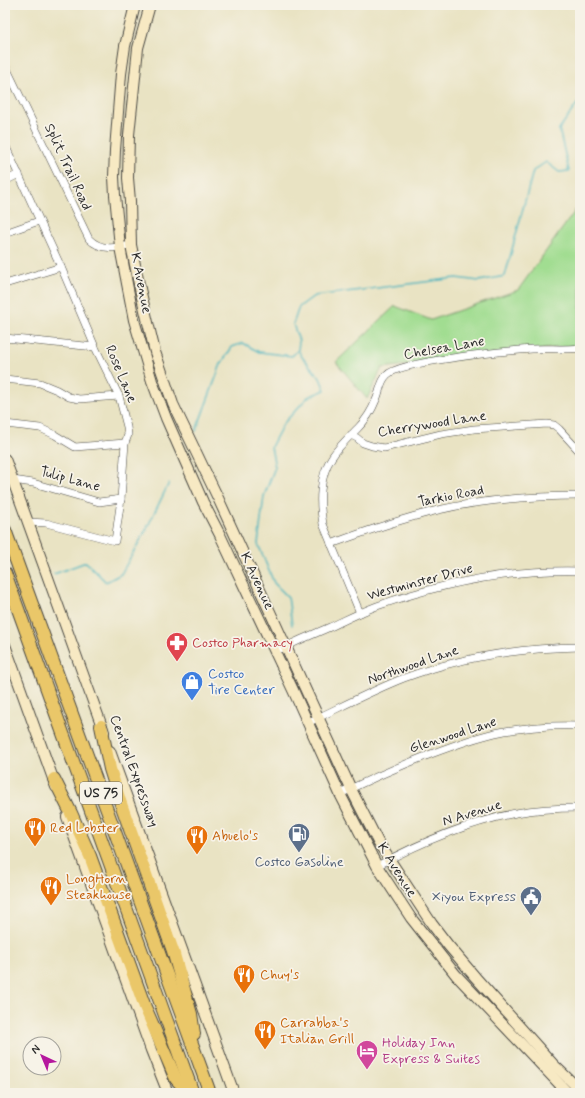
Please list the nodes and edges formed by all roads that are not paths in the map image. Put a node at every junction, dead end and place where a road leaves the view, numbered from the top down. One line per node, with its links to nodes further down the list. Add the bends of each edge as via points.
1 (135, 5): 3 (main road, K Avenue)
2 (150, 5): 4 (main road, K Avenue)
3 (125, 46): 4 (main road); 8 (main road, K Avenue)
4 (138, 48): 7 (main road, K Avenue)
5 (5, 64): 14 (street, Split Trail Road, via 86,236 97,246)
6 (5, 145): 9 (street, Rose Lane)
7 (128, 145): 8 (main road); 13 (main road, K Avenue)
8 (115, 146): 14 (main road, K Avenue, via 114,187)
9 (19, 174): 10 (street); 11 (street, Rose Lane)
10 (5, 181)
11 (39, 221): 12 (street); 15 (street, Rose Lane)
12 (5, 233)
13 (131, 245): 14 (street, Split Trail Road); 27 (main road, K Avenue, via 148,327 164,380)
14 (120, 247): 29 (main road, K Avenue, via 134,320 152,381)
15 (61, 267): 16 (street); 18 (street, Rose Lane)
16 (5, 284)
17 (5, 338): 18 (street)
18 (95, 347): 21 (street, Rose Lane)
19 (580, 348): 23 (street, Chelsea Lane, via 490,353 393,370 386,375 368,414)
20 (5, 379): 21 (street, via 40,383 74,399)
21 (119, 396): 24 (street, Rose Lane, via 127,427)
22 (5, 424): 24 (street, via 40,428 75,447)
23 (351, 435): 25 (street, Cherrywood Lane, via 362,443 384,448 440,434 547,424 559,429); 34 (street, Chelsea Lane, via 332,457 323,480 321,513)
24 (125, 443): 31 (street, Rose Lane)
25 (580, 452)
26 (5, 459): 28 (main road, Central Expressway)
27 (208, 477): 29 (main road); 39 (main road, K Avenue)
28 (13, 480): 31 (street, Tulip Lane, via 33,483 99,502); 32 (main road, Central Expressway)
29 (195, 483): 41 (main road, K Avenue)
30 (580, 496): 34 (street, Tarkio Road, via 512,498 455,507 405,519)
31 (121, 499): 32 (street, Rose Lane, via 115,541 46,523)
32 (28, 522): 44 (main road, Central Expressway)
33 (5, 530): 54 (highway, US 75)
34 (331, 544): 37 (street, Chelsea Lane)
35 (580, 571): 37 (street, Westminster Drive, via 528,573 459,583 418,593)
36 (5, 573): 59 (highway, US 75)
37 (360, 613): 39 (street, Westminster Drive)
38 (5, 645): 46 (main road)
39 (286, 647): 41 (street, Westminster Drive); 42 (main road, K Avenue)
40 (580, 647): 42 (street, Northwood Lane, via 518,650 439,667 404,678)
41 (274, 652): 43 (main road, K Avenue)
42 (318, 718): 43 (street, Northwood Lane); 47 (main road, K Avenue)
43 (307, 723): 48 (main road, K Avenue)
44 (102, 726): 54 (highway, via 110,769 120,801 173,951 192,1014); 61 (main road, Central Expressway)
45 (580, 726): 47 (street, Glenwood Lane, via 557,725 524,729 470,740 412,761)
46 (54, 779): 57 (main road); 58 (highway, via 90,856 145,1007 176,1079)
47 (351, 789): 48 (street, Glenwood Lane); 50 (main road, K Avenue, via 378,842)
48 (340, 794): 51 (main road, K Avenue)
49 (580, 808): 50 (street, N Avenue, via 543,809 490,819 462,827)
50 (390, 859): 51 (street, N Avenue); 52 (main road, K Avenue, via 432,924)
51 (377, 866): 53 (main road, K Avenue, via 411,918)
52 (476, 978): 53 (main road); 55 (main road, K Avenue)
53 (467, 987): 55 (main road, K Avenue)
54 (197, 1057): 60 (highway, US 75)
55 (550, 1067): 56 (main road, K Avenue); 62 (main road, K Avenue)
56 (580, 1090)
57 (168, 1093)
58 (189, 1093)
59 (193, 1093)
60 (210, 1093)
61 (234, 1093)
62 (568, 1093)

